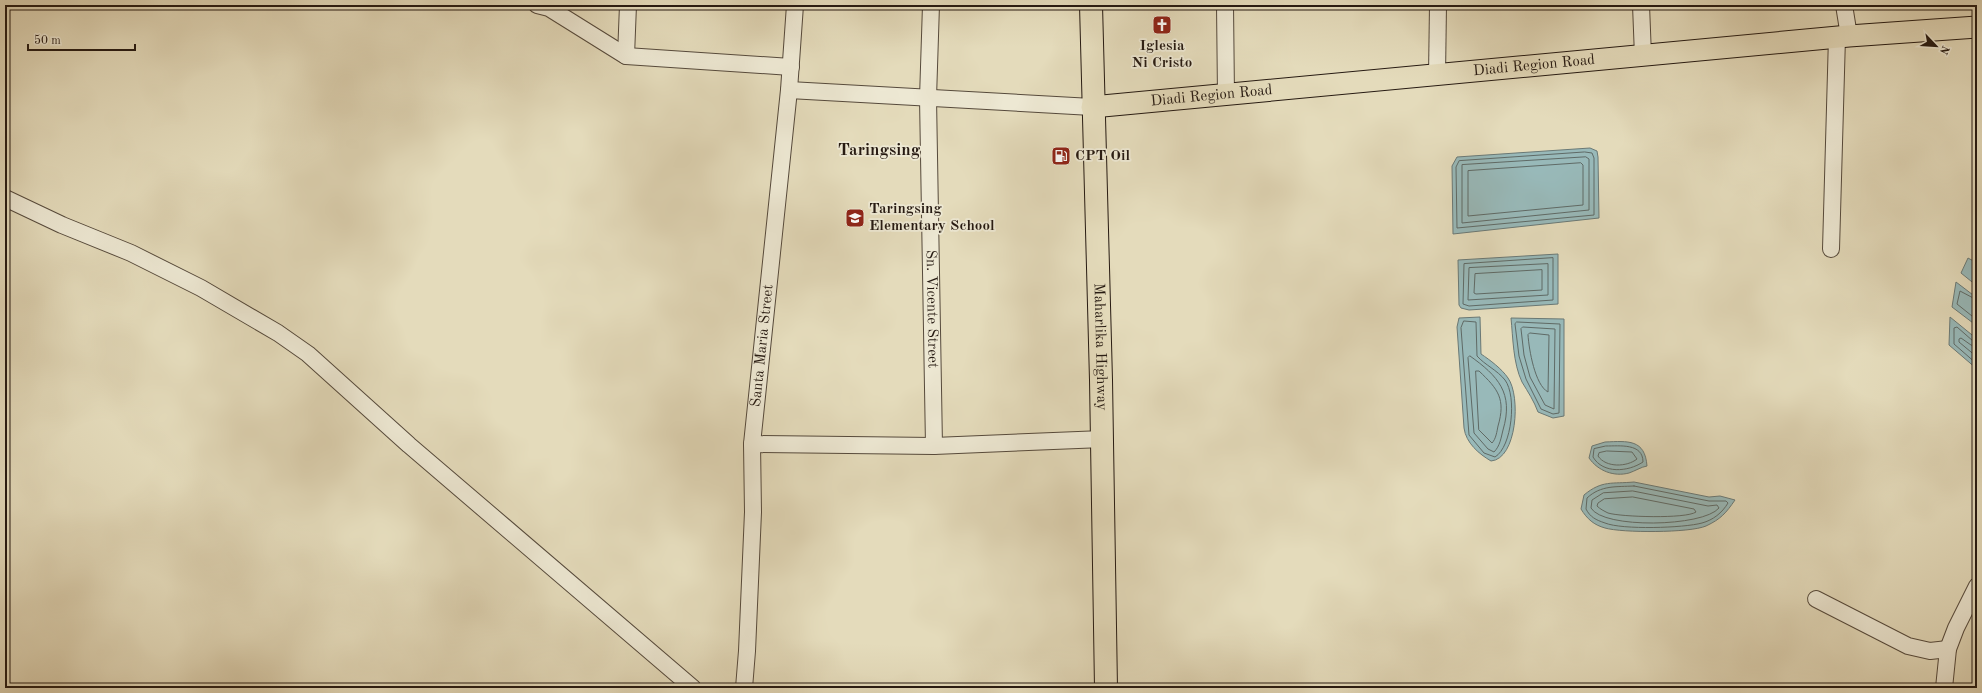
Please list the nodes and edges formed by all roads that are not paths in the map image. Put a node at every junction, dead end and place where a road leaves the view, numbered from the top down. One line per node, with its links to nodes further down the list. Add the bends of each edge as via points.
1 (628, 5): 12 (street)
2 (795, 5): 14 (street, Santa Maria Street)
3 (931, 5): 18 (street, Sn. Vicente Street)
4 (1091, 5): 19 (highway, Maharlika Highway)
5 (1225, 5): 17 (street)
6 (1438, 5): 15 (street)
7 (1641, 5): 13 (street)
8 (1844, 5): 11 (street)
9 (545, 6): 12 (street)
10 (1977, 28): 11 (main road, Diadi Region Road)
11 (1843, 37): 13 (main road, Diadi Region Road); 21 (street)
12 (626, 56): 14 (street)
13 (1643, 56): 15 (main road, Diadi Region Road)
14 (791, 67): 16 (street, Santa Maria Street)
15 (1437, 76): 17 (main road, Diadi Region Road)
16 (789, 90): 18 (street); 23 (street, Santa Maria Street)
17 (1226, 96): 19 (main road, Diadi Region Road)
18 (928, 98): 19 (street); 24 (street, Sn. Vicente Street)
19 (1092, 107): 22 (highway, Maharlika Highway)
20 (5, 198): 28 (street, via 138,257 201,288 278,332 308,354 409,445)
21 (1830, 249)
22 (1102, 440): 24 (street); 30 (highway, Maharlika Highway)
23 (752, 444): 24 (street); 29 (street, Santa Maria Street, via 753,512)
24 (934, 446)
25 (1977, 586): 27 (street)
26 (1816, 599): 27 (street, via 1908,646 1930,651)
27 (1948, 649): 31 (street)
28 (693, 688)
29 (744, 688)
30 (1106, 688)
31 (1944, 688)

